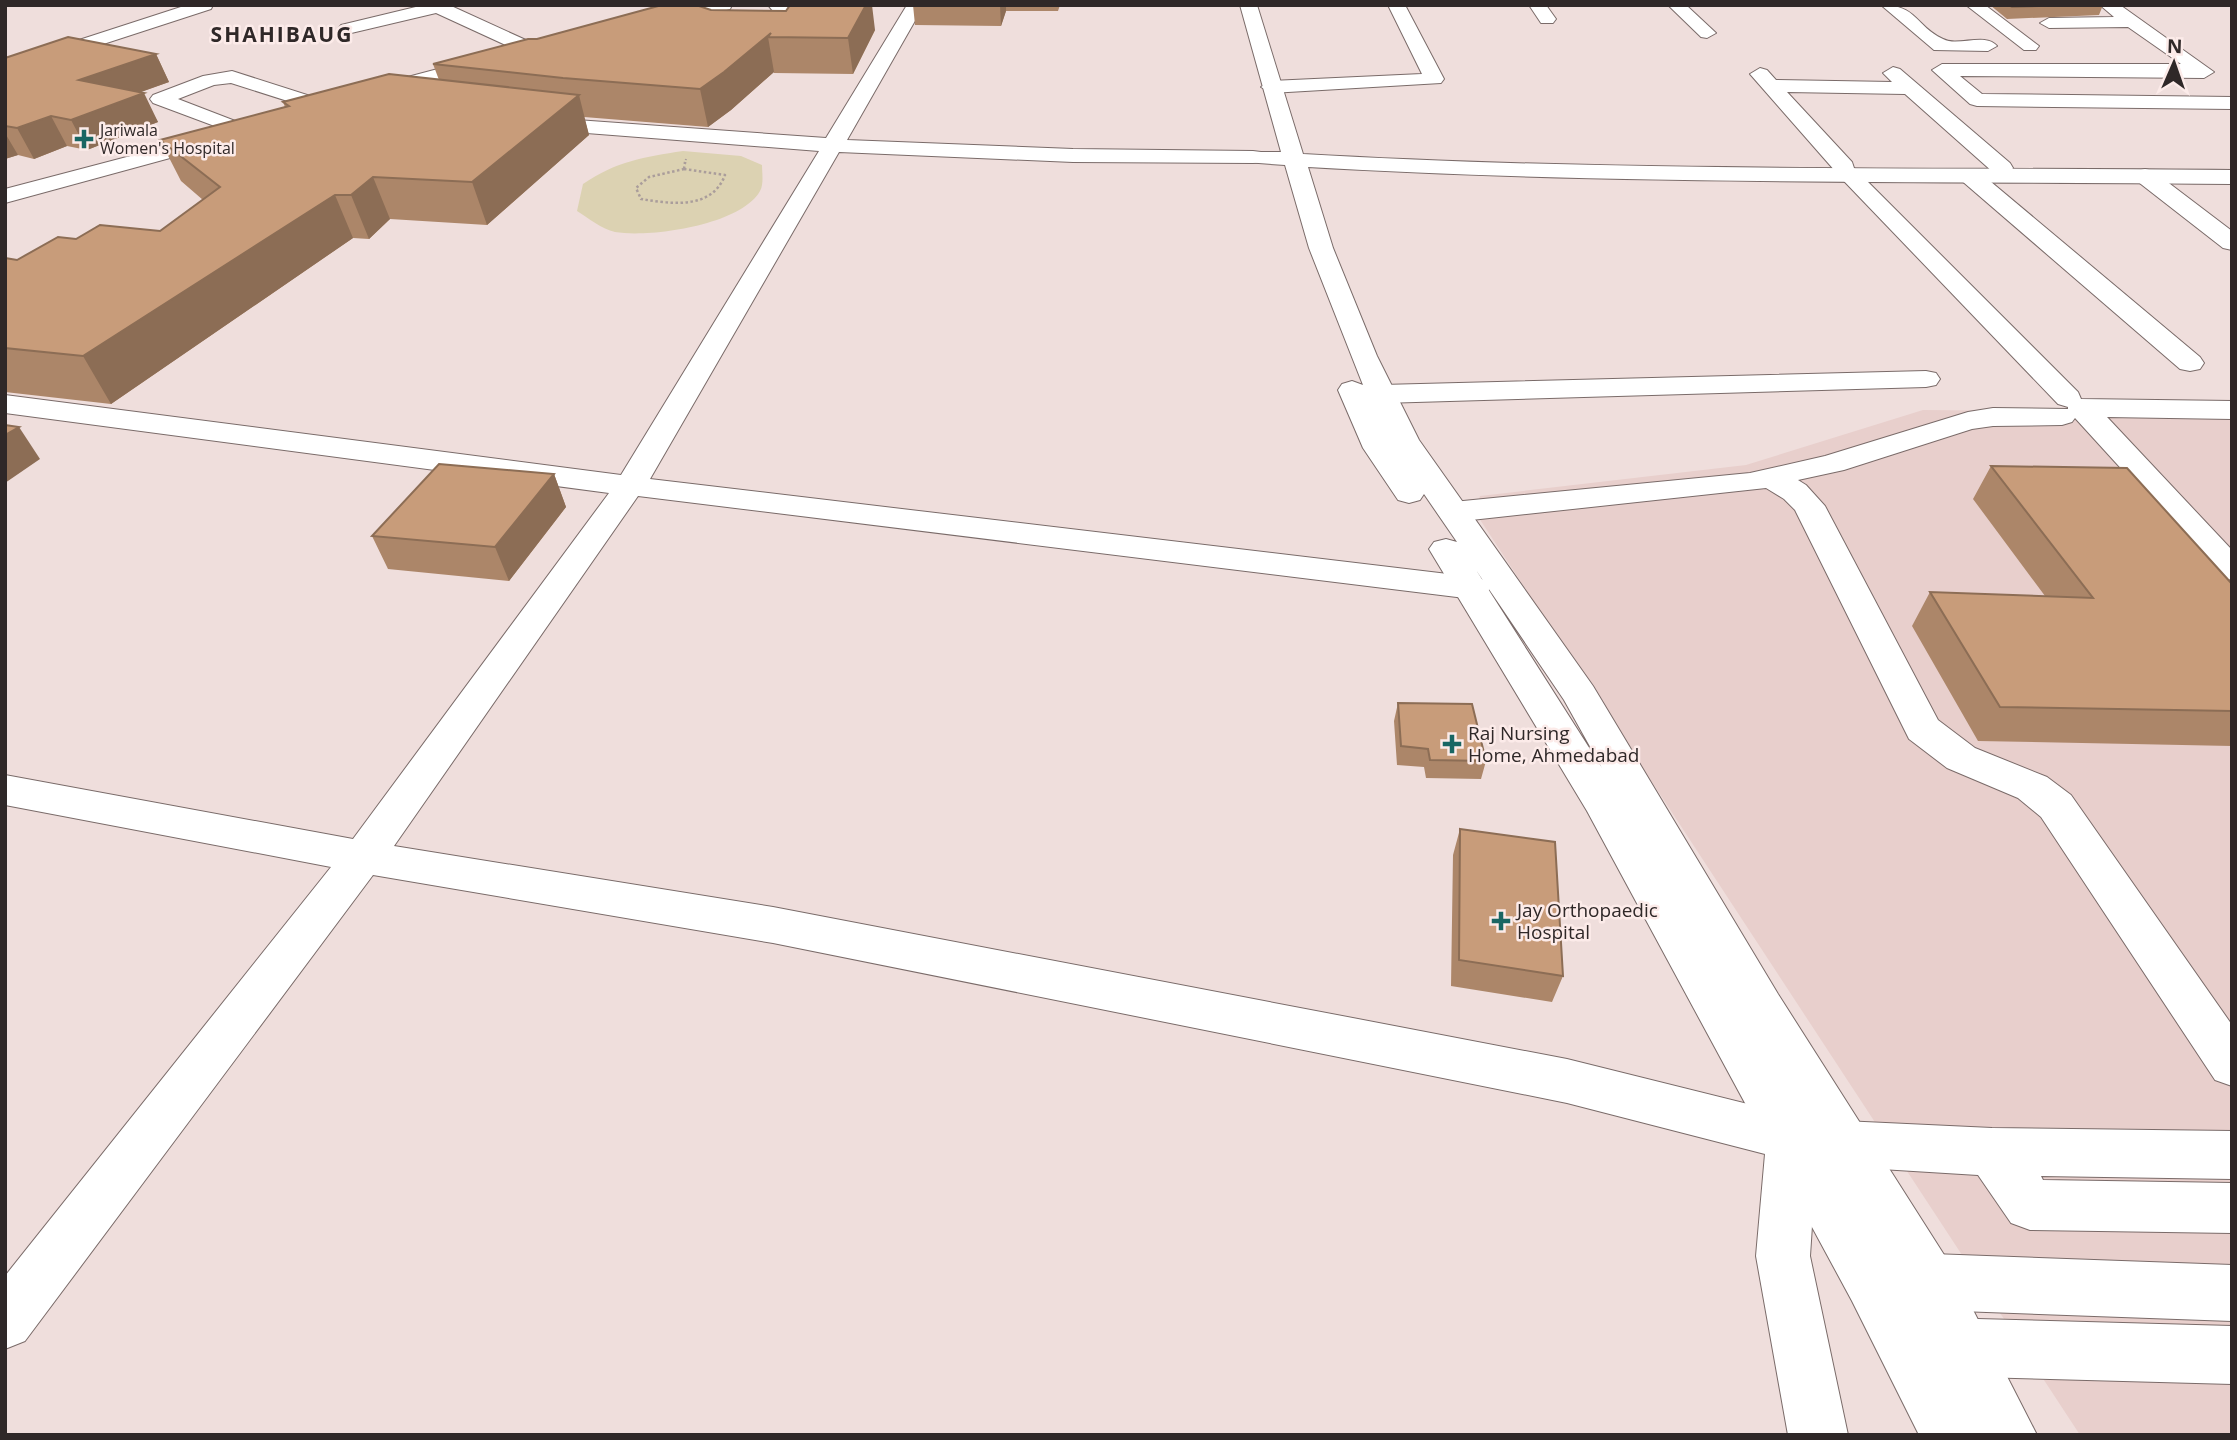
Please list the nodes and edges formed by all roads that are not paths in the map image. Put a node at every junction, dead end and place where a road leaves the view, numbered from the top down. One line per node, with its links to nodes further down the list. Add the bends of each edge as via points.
1 (724, 5): 13 (street)
2 (776, 5): 13 (street, via 782,10 777,18 751,26)
3 (916, 5): 44 (street)
4 (1231, 5): 45 (street)
5 (1248, 5): 32 (street)
6 (1396, 5): 32 (street, via 1434,79)
7 (1676, 5): 20 (street)
8 (1889, 5): 9 (street, via 1940,46 2037,46)
9 (1973, 5)
10 (2109, 5): 15 (street)
11 (436, 6): 14 (street); 19 (street)
12 (199, 7): 26 (street)
13 (689, 10): 17 (street)
14 (470, 22): 18 (street); 38 (street, via 547,48)
15 (2129, 22): 16 (street); 22 (street)
16 (2049, 23)
17 (644, 24)
18 (445, 28)
19 (347, 29)
20 (1707, 33)
21 (2136, 46): 22 (street)
22 (2165, 46): 25 (street)
23 (1839, 67): 33 (street)
24 (1754, 68): 31 (street)
25 (2200, 69): 29 (street); 36 (street)
26 (5, 70)
27 (2037, 70): 28 (street); 37 (street); 37 (street, via 1942,70 1977,100)
28 (2086, 70): 29 (street); 39 (street)
29 (2172, 70): 36 (street)
30 (1893, 73): 34 (street)
31 (1770, 86): 33 (street); 47 (street)
32 (1271, 87): 45 (street)
33 (1862, 87): 34 (street)
34 (1910, 88): 46 (street)
35 (286, 94): 38 (street); 42 (street); 42 (street, via 232,77 210,80 160,99)
36 (2229, 99): 39 (street)
37 (2080, 101): 39 (street)
38 (345, 102): 40 (street); 41 (street)
39 (2132, 102)
40 (406, 106)
41 (290, 117)
42 (238, 121): 52 (street); 53 (street); 54 (street)
43 (517, 121): 44 (street)
44 (831, 146): 45 (street); 65 (street)
45 (1278, 158): 47 (street, via 1600,171); 58 (street); 68 (street, via 1298,246 1332,346 1378,448)
46 (2002, 168): 47 (street); 48 (street)
47 (1847, 170): 49 (street); 60 (street)
48 (2232, 170)
49 (1969, 176): 50 (street); 56 (street)
50 (2146, 176): 51 (street); 55 (street)
51 (2232, 177)
52 (5, 181)
53 (5, 190)
54 (5, 196)
55 (2232, 243)
56 (2190, 363)
57 (1927, 379): 58 (street)
58 (1382, 394): 66 (street, via 1404,441)
59 (5, 404): 65 (street)
60 (2071, 407): 61 (street); 62 (street); 64 (street, via 1968,421 1833,463)
61 (2232, 410)
62 (2104, 431): 63 (street); 67 (street)
63 (2232, 434)
64 (1770, 477): 66 (street); 71 (street, via 1809,506 1923,729 1942,747 1975,766 2032,787 2056,806)
65 (630, 486): 68 (street); 70 (street)
66 (1453, 512): 72 (street, via 1580,695)
67 (2232, 570)
68 (1473, 588): 72 (street)
69 (5, 790): 70 (street)
70 (363, 857): 72 (street, via 839,938 1567,1082); 79 (street)
71 (2232, 1065)
72 (1817, 1141): 73 (street); 76 (street); 77 (street); 83 (street, via 1783,1256)
73 (1992, 1152): 74 (street); 75 (street, via 2030,1205)
74 (2232, 1156)
75 (2232, 1208)
76 (1872, 1281): 77 (street); 80 (street)
77 (1928, 1281): 78 (street); 81 (street)
78 (2232, 1293)
79 (5, 1321)
80 (1905, 1347): 81 (street); 84 (street)
81 (1961, 1348): 82 (street); 85 (street)
82 (2232, 1355)
83 (1818, 1435)
84 (1951, 1435)
85 (2007, 1435)

